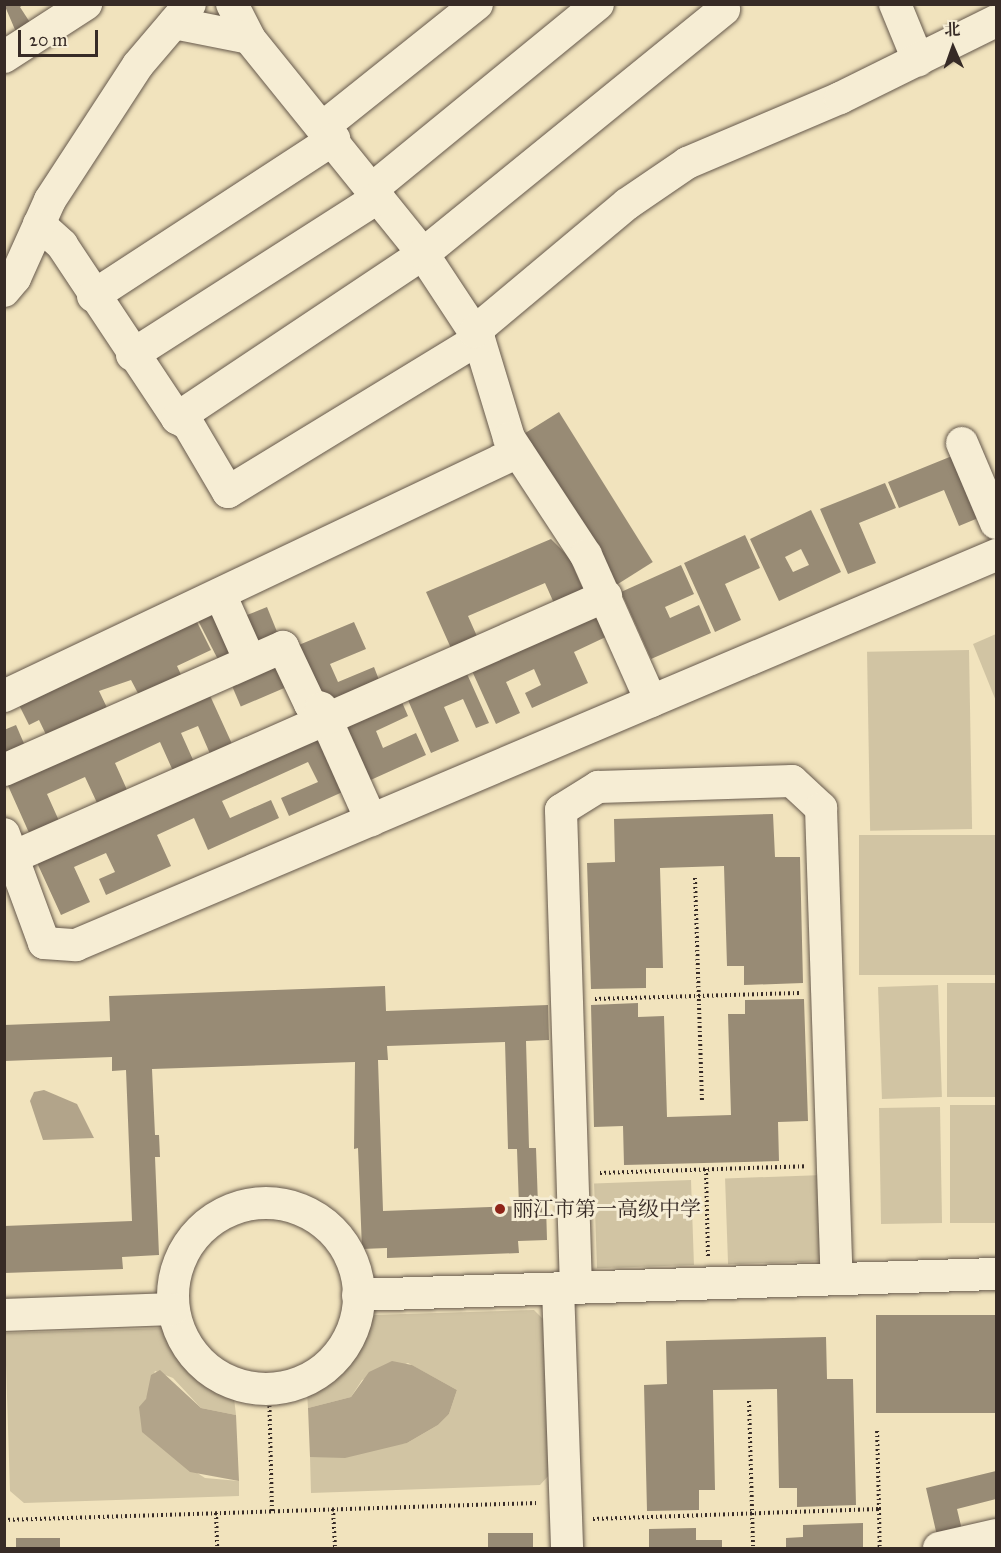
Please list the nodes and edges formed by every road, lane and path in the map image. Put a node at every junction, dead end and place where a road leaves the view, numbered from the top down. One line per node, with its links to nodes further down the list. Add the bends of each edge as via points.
1 (86, 4): 10 (street)
2 (232, 4): 9 (street)
3 (477, 4): 12 (street)
4 (598, 4): 13 (street)
5 (896, 4): 11 (street)
6 (724, 9): 15 (street)
7 (182, 14): 9 (street); 14 (street, via 138,65)
8 (996, 21): 11 (street)
9 (249, 38): 12 (street)
10 (4, 57)
11 (918, 60): 18 (street, via 687,163 627,204)
12 (329, 134): 13 (street); 17 (street)
13 (375, 193): 15 (street); 19 (street)
14 (39, 224): 16 (street); 17 (street, via 62,245)
15 (423, 254): 18 (street); 20 (street)
16 (4, 291)
17 (93, 296): 19 (street)
18 (477, 335): 20 (street, via 228,492 188,424); 22 (street, via 503,425)
19 (132, 355): 20 (street)
20 (177, 418)
21 (962, 443): 23 (street)
22 (518, 452): 25 (street); 26 (street, via 586,555)
23 (996, 523)
24 (996, 555): 29 (street)
25 (220, 594): 27 (street); 28 (street)
26 (606, 596): 29 (street); 30 (street)
27 (250, 661): 30 (street, via 283,647 310,704 321,708); 31 (street)
28 (4, 696)
29 (651, 701): 32 (street)
30 (326, 720): 32 (street); 33 (street)
31 (4, 770)
32 (371, 820): 33 (street, via 76,945 44,943)
33 (10, 858)
34 (695, 878): 36 (path)
35 (828, 992): 36 (path); 37 (street, via 821,808 792,781 598,787 561,810); 39 (street)
36 (699, 996): 37 (path); 38 (path)
37 (567, 1000): 41 (street)
38 (702, 1103)
39 (833, 1165): 40 (path); 43 (street)
40 (706, 1169): 41 (path); 44 (path)
41 (573, 1173): 45 (street)
42 (996, 1274): 43 (street)
43 (837, 1279): 44 (street)
44 (709, 1283): 45 (street)
45 (567, 1288): 46 (street); 58 (street)
46 (358, 1295): 47 (street, via 351,1261 321,1222 291,1207 257,1204 223,1214 195,1236 177,1268); 49 (street, via 355,1323 334,1359 300,1382)
47 (173, 1309): 48 (street); 49 (street, via 178,1329 202,1364 238,1384)
48 (4, 1315)
49 (269, 1388): 54 (path)
50 (748, 1401): 56 (path)
51 (877, 1429): 53 (path)
52 (333, 1509): 54 (path); 58 (path); 61 (path)
53 (879, 1509): 56 (path); 63 (path)
54 (273, 1511): 55 (path)
55 (216, 1513): 57 (path); 60 (path)
56 (752, 1514): 58 (path); 62 (path)
57 (4, 1520)
58 (566, 1523)
59 (996, 1535): 64 (street)
60 (217, 1548)
61 (335, 1548)
62 (753, 1548)
63 (880, 1548)
64 (939, 1548)

